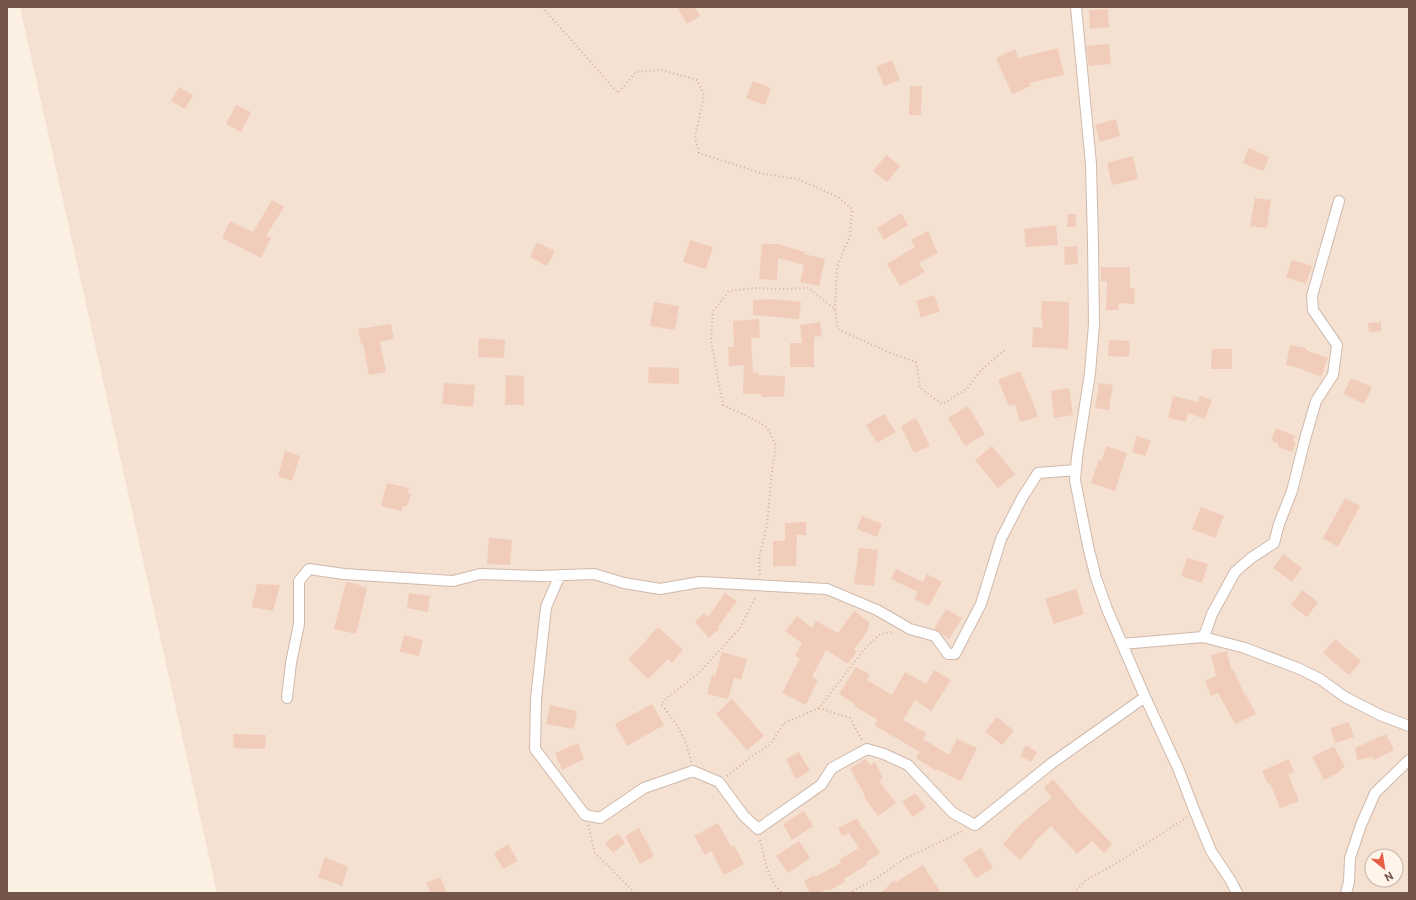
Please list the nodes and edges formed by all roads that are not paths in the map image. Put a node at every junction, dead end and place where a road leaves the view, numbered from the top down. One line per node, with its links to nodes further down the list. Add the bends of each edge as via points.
1 (1076, 7): 3 (street, via 1090,164 1094,244 1094,324 1090,373)
2 (1339, 201): 5 (street, via 1312,296 1313,310 1337,345 1333,375 1316,401 1292,491 1274,543 1234,572)
3 (1076, 470): 4 (street, via 1038,473 1001,539 981,604 955,654 948,654 935,636 910,629 877,610 827,589 700,582 660,589 624,583 594,574); 6 (street, via 1075,480 1096,578)
4 (560, 575): 7 (street, via 546,607 536,699 535,749 585,815 600,818 644,788 693,771 719,782 744,816 758,829 820,785 832,768 866,749 908,765 953,813 975,825 1058,759); 8 (street, via 480,574 453,581 344,574 309,569 299,581 299,624)
5 (1203, 637): 6 (street); 9 (street, via 1245,648 1300,669 1320,679 1345,697)
6 (1122, 644): 7 (street)
7 (1145, 697): 11 (street, via 1212,851)
8 (287, 698)
9 (1409, 726)
10 (1409, 760): 12 (street, via 1375,793 1350,858)
11 (1237, 893)
12 (1346, 893)

